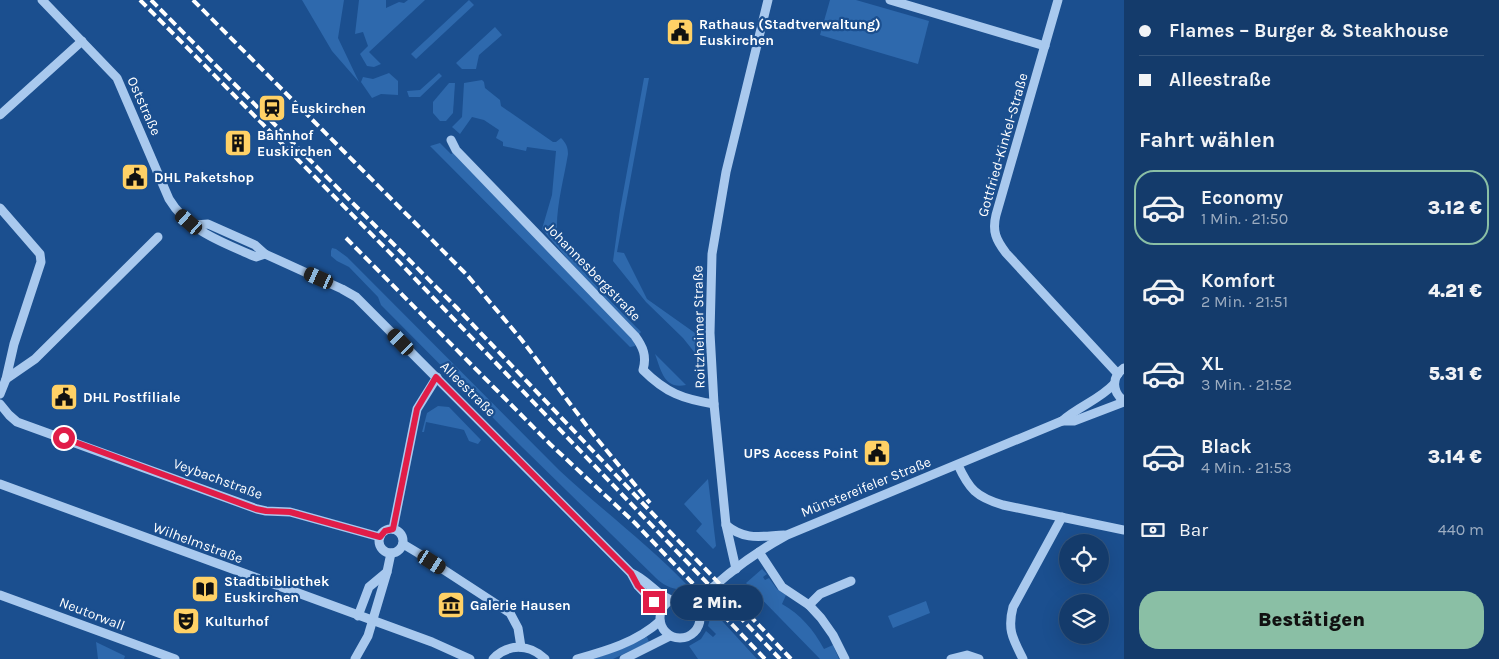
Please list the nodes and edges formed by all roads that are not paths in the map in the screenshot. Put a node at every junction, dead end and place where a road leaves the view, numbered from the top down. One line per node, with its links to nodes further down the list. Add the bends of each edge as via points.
1 (42, 0): 5 (street, Oststraße)
2 (768, 0): 19 (street, Roitzheimer Straße, via 728,164 712,254 710,334)
3 (890, 0): 6 (street)
4 (1058, 0): 6 (street, Gottfried-Kinkel-Straße)
5 (82, 40): 7 (street); 10 (street, Oststraße, via 117,78 169,199)
6 (1045, 46): 12 (street, Gottfried-Kinkel-Straße, via 996,215 995,236 1006,253)
7 (0, 115)
8 (451, 140): 19 (street, Johannesbergstraße, via 456,150 635,336 645,355 643,370 674,394)
9 (0, 208): 14 (street, via 40,254 41,262 15,340)
10 (181, 214): 13 (street, Alleestraße, via 206,235 256,257 264,254 356,297)
11 (158, 237): 14 (street, via 35,359)
12 (1121, 371): 15 (street)
13 (436, 377): 25 (street, via 417,409); 34 (street, Alleestraße)
14 (6, 379): 16 (street)
15 (1114, 384): 17 (street); 20 (street, Münstereifeler Straße, via 1102,396)
16 (0, 394)
17 (1124, 402): 20 (street, Münstereifeler Straße, via 1081,419)
18 (0, 404): 28 (street, Veybachstraße, via 17,422 256,509 290,512)
19 (714, 404): 24 (street, Roitzheimer Straße)
20 (1062, 421): 21 (street, Münstereifeler Straße)
21 (958, 464): 23 (street, via 970,488 982,497 1003,506); 27 (street, Münstereifeler Straße)
22 (0, 484): 41 (street, Wilhelmstraße)
23 (1062, 517): 26 (street); 56 (street, via 1013,607 1010,628)
24 (726, 525): 27 (street, via 749,536); 32 (street, Roitzheimer Straße)
25 (393, 529): 28 (street); 29 (street, via 400,532)
26 (1124, 530)
27 (787, 535): 30 (street, Münstereifeler Straße)
28 (380, 537): 31 (street, via 380,546)
29 (403, 544): 31 (street); 45 (street, via 510,614 518,628)
30 (759, 552): 32 (street, Münstereifeler Straße); 39 (street, via 782,587)
31 (390, 553): 33 (street)
32 (736, 569): 38 (street, Münstereifeler Straße)
33 (387, 572): 41 (street, via 369,587); 43 (street)
34 (631, 573): 37 (street, Alleestraße); 40 (street, Alleestraße, via 638,586)
35 (851, 581): 39 (street, via 820,594)
36 (1, 597): 46 (street, Neutorwall)
37 (671, 600): 38 (street, via 682,599); 40 (street)
38 (694, 605): 44 (street, via 699,618 695,631 683,638)
39 (809, 605): 53 (street, via 828,626)
40 (661, 610): 42 (street)
41 (358, 616): 43 (street, Wilhelmstraße)
42 (660, 621): 44 (street); 51 (street, via 632,640)
43 (372, 622): 47 (street); 48 (street, Wilhelmstraße, via 449,648)
44 (670, 636): 52 (street)
45 (521, 647): 49 (street, via 505,650); 50 (street)
46 (175, 659)
47 (356, 659)
48 (470, 659)
49 (493, 659)
50 (545, 659)
51 (577, 659)
52 (624, 659)
53 (845, 659)
54 (952, 659): 55 (street, via 966,655)
55 (979, 659)
56 (1023, 659)

